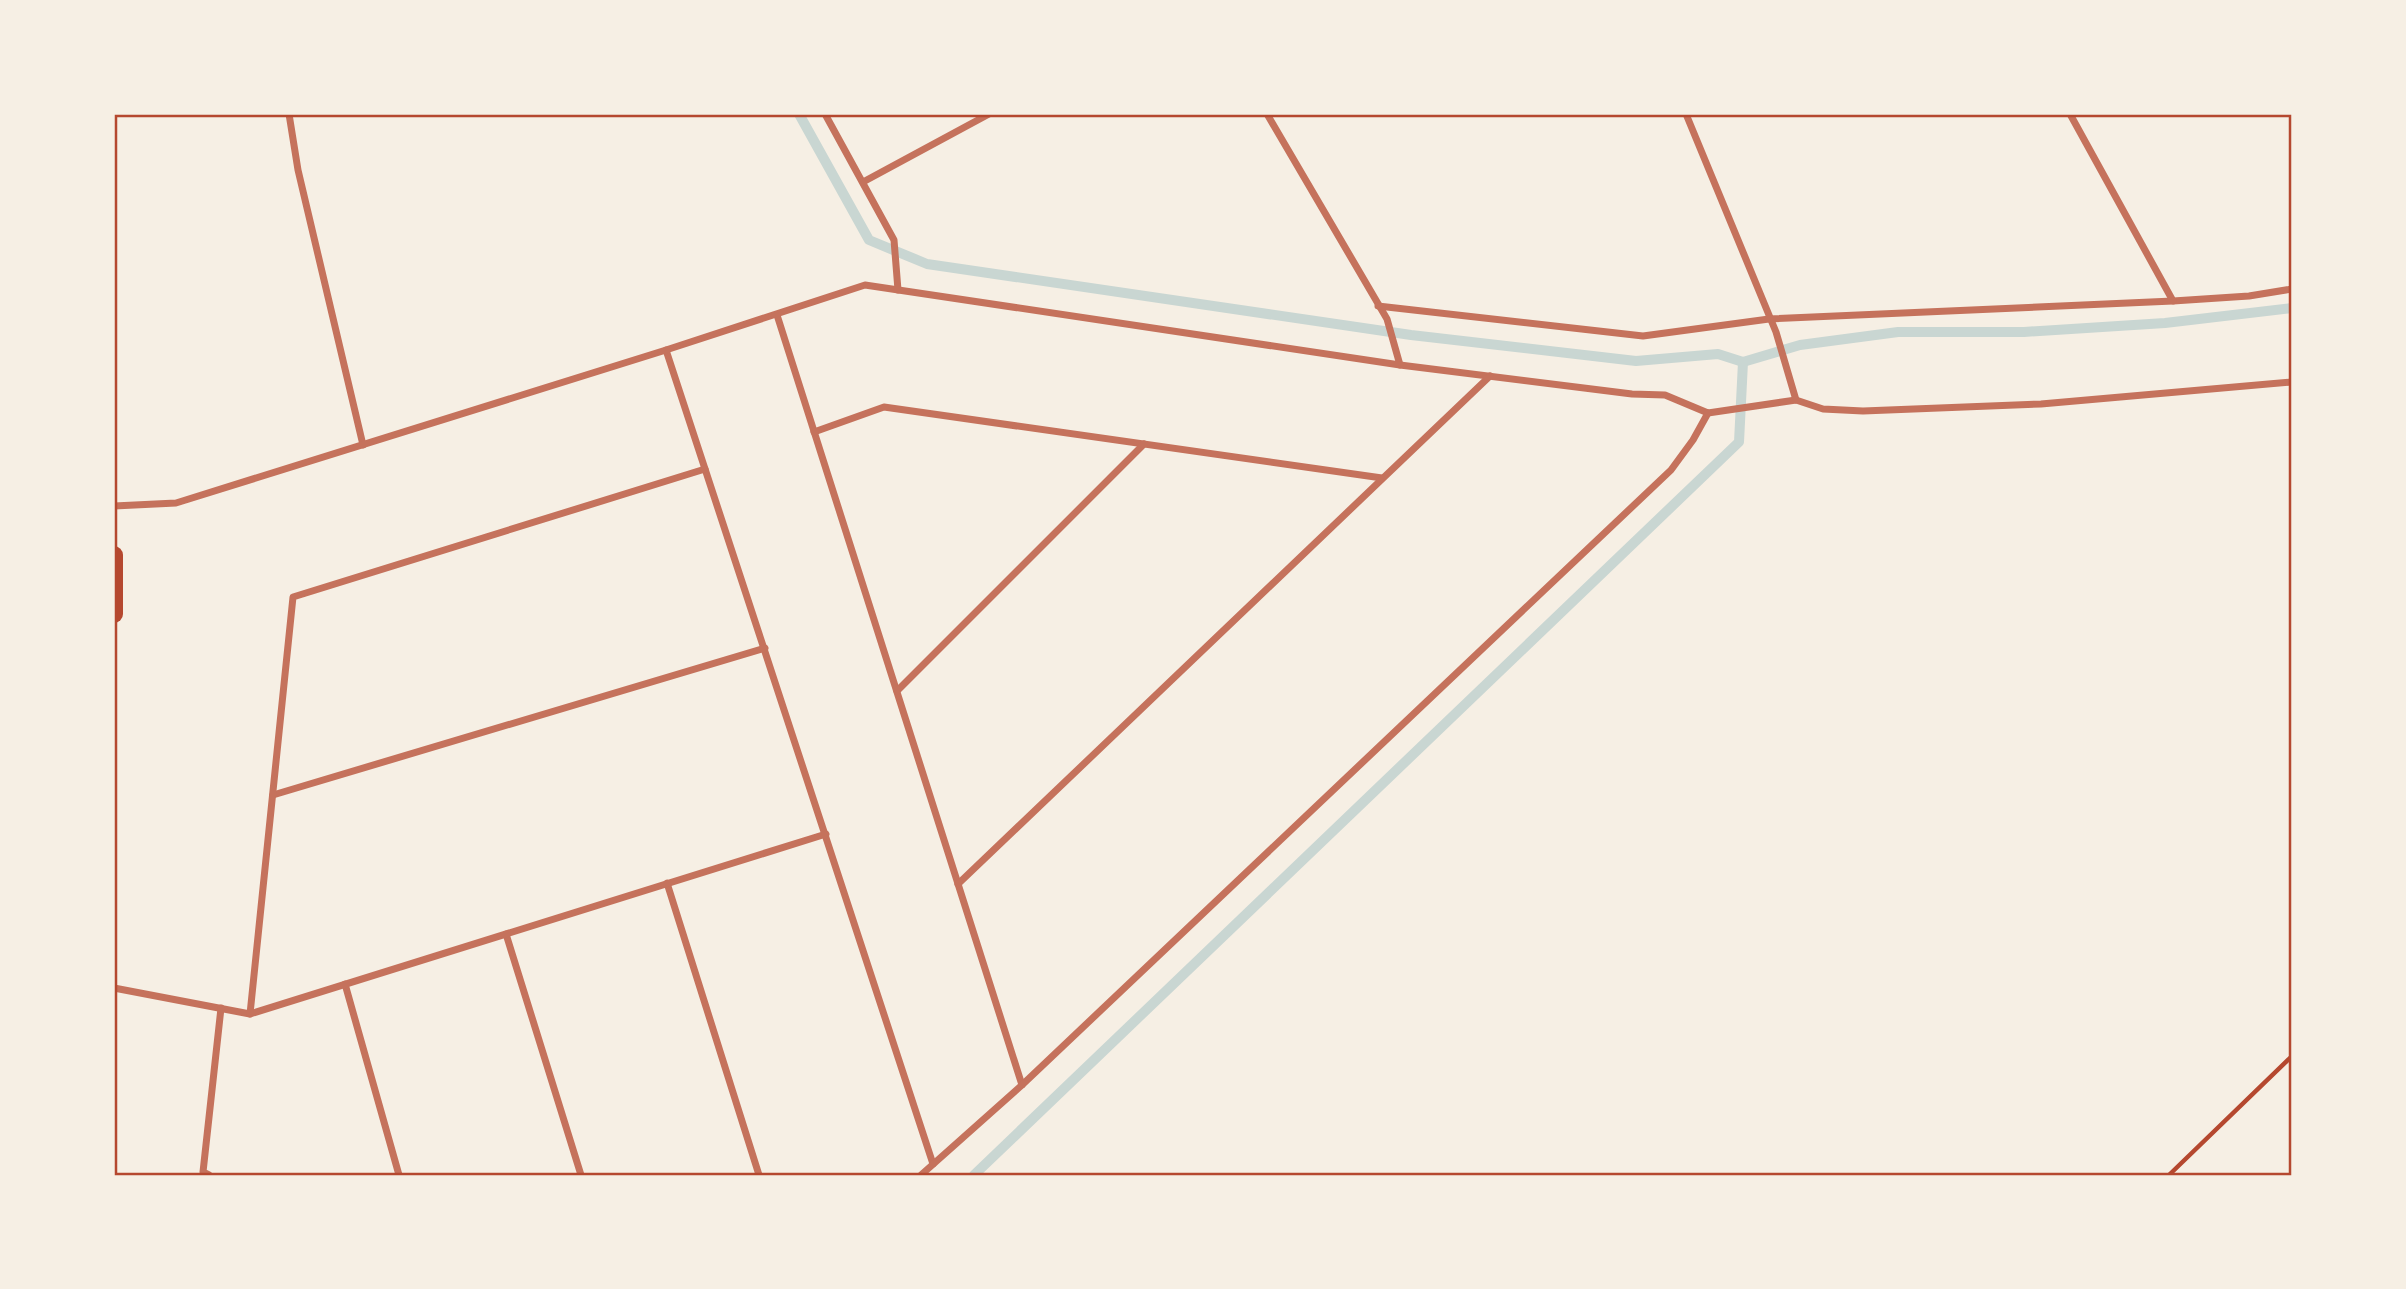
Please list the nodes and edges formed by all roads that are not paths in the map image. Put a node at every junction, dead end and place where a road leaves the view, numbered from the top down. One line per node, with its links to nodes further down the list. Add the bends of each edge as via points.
1 (289, 114): 22 (street)
2 (825, 114): 7 (street)
3 (989, 114): 7 (street)
4 (1267, 114): 11 (street)
5 (1686, 114): 13 (street)
6 (2070, 114): 10 (street)
7 (863, 182): 9 (street, via 894,240)
8 (2292, 289): 10 (street)
9 (898, 290): 12 (street, via 866,285); 15 (street)
10 (2173, 301): 13 (street)
11 (1378, 306): 13 (street, via 1643,336); 15 (street, via 1387,319)
12 (776, 315): 14 (street); 20 (street)
13 (1769, 319): 18 (street)
14 (666, 350): 22 (street); 23 (street)
15 (1400, 365): 16 (street)
16 (1490, 376): 19 (street, via 1665,396); 24 (street)
17 (2292, 383): 18 (street, via 2041,404 1863,411 1824,409)
18 (1796, 400): 19 (street)
19 (1708, 413): 39 (street, via 1671,470)
20 (814, 432): 21 (street, via 884,407); 29 (street)
21 (1144, 444): 24 (street); 29 (street)
22 (363, 445): 25 (street, via 176,503)
23 (705, 469): 28 (street); 30 (street, via 293,597)
24 (1382, 478): 33 (street)
25 (114, 506)
26 (114, 555): 27 (main road)
27 (114, 614)
28 (765, 648): 30 (street); 31 (street)
29 (897, 691): 33 (street)
30 (273, 795): 38 (street)
31 (826, 834): 32 (street); 40 (street)
32 (667, 883): 34 (street); 44 (street)
33 (958, 884): 39 (street)
34 (506, 934): 35 (street); 43 (street)
35 (345, 984): 38 (street); 42 (street)
36 (114, 988): 37 (street)
37 (220, 1008): 38 (street); 41 (street, via 203,1172)
38 (250, 1014)
39 (1022, 1085): 40 (street)
40 (933, 1164): 45 (street)
41 (209, 1175)
42 (399, 1175)
43 (581, 1175)
44 (760, 1175)
45 (921, 1175)

